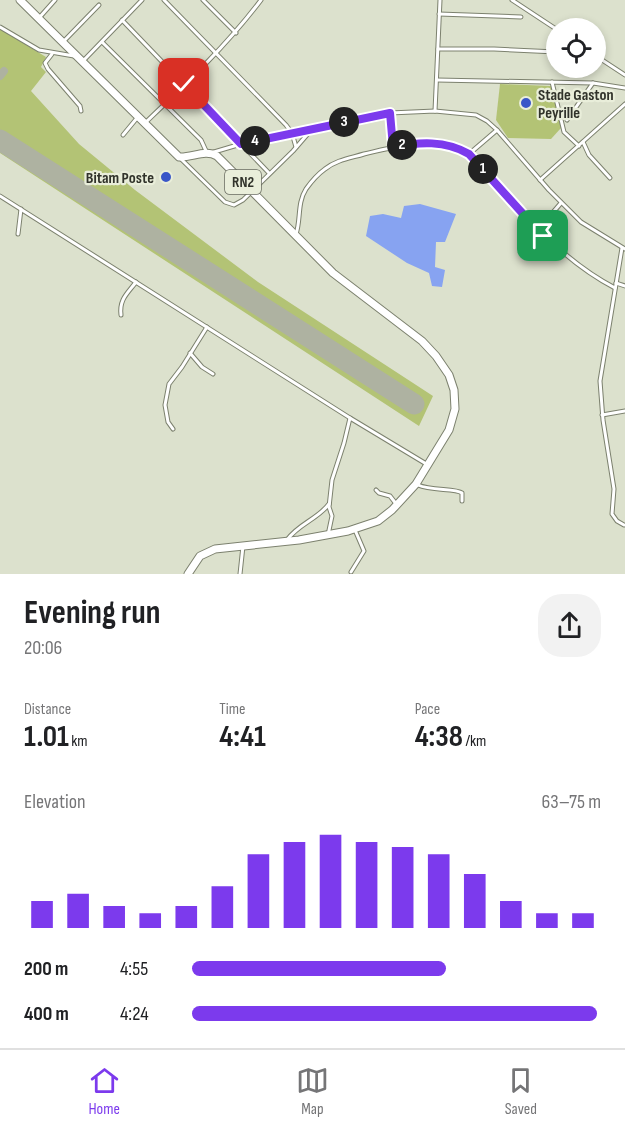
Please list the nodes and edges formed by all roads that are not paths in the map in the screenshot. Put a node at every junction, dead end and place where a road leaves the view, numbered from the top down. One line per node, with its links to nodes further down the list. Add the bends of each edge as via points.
1 (20, 0): 12 (highway)
2 (55, 0): 12 (street)
3 (142, 0): 13 (street)
4 (164, 0): 22 (street)
5 (203, 0): 16 (street)
6 (261, 0): 16 (street)
7 (440, 0): 10 (street)
8 (512, 0): 14 (street)
9 (99, 5): 17 (street)
10 (439, 14): 11 (street); 19 (street)
11 (521, 17)
12 (39, 18): 17 (highway)
13 (122, 20): 18 (street); 29 (street)
14 (546, 22)
15 (0, 27): 21 (street)
16 (236, 33): 22 (street)
17 (63, 42): 23 (highway)
18 (102, 42): 23 (street); 31 (street)
19 (438, 49): 20 (street); 26 (street)
20 (546, 52)
21 (52, 54): 23 (street); 33 (street, via 45,63 48,69)
22 (217, 54): 29 (street); 41 (street)
23 (81, 59): 36 (highway)
24 (606, 63): 25 (street)
25 (625, 75)
26 (437, 80): 27 (street); 34 (street)
27 (552, 82): 28 (street); 45 (street, via 564,132)
28 (593, 83): 30 (street); 37 (street)
29 (184, 84): 31 (street); 44 (street)
30 (625, 87)
31 (165, 104): 38 (street); 48 (street)
32 (625, 104): 43 (street)
33 (81, 111)
34 (435, 111): 35 (street); 40 (street, via 476,115)
35 (390, 113): 39 (street); 47 (street)
36 (138, 116): 38 (highway); 42 (street)
37 (567, 120)
38 (145, 123): 50 (highway)
39 (313, 128): 41 (street); 46 (street)
40 (497, 130): 49 (street); 53 (street)
41 (292, 133): 44 (street); 46 (street)
42 (123, 135)
43 (584, 142): 45 (street); 52 (street, via 589,155)
44 (241, 144): 48 (street); 51 (street)
45 (579, 146): 53 (street)
46 (296, 147): 51 (street)
47 (393, 147): 49 (street, via 434,143); 60 (street, via 324,169 303,196)
48 (210, 153): 50 (highway, RN2); 54 (highway, RN2, via 218,156)
49 (469, 154): 58 (street)
50 (179, 157): 54 (street, via 228,204 236,205)
51 (269, 173): 54 (street)
52 (610, 178)
53 (540, 180): 56 (street)
54 (252, 190): 60 (highway, RN2)
55 (0, 196): 57 (street)
56 (561, 203): 58 (street); 61 (street, via 581,222)
57 (21, 209): 59 (street); 62 (street)
58 (537, 231): 65 (street)
59 (18, 234)
60 (296, 236): 74 (highway, RN2, via 343,281 422,341 448,375 454,390 453,421)
61 (624, 248): 63 (street)
62 (136, 282): 66 (street, via 124,295); 67 (street)
63 (616, 283): 64 (street); 65 (street)
64 (625, 286)
65 (615, 288): 71 (street, via 601,371)
66 (121, 315)
67 (207, 327): 68 (street); 72 (street)
68 (190, 353): 69 (street); 73 (street, via 167,390 167,419)
69 (213, 374)
70 (625, 411): 71 (street)
71 (602, 415): 80 (street, via 614,489 612,514)
72 (350, 418): 74 (street); 78 (street)
73 (173, 429)
74 (428, 465): 75 (highway, RN2)
75 (416, 484): 77 (street, via 458,490); 79 (highway, RN2)
76 (376, 490): 79 (street, via 390,496)
77 (462, 501)
78 (329, 503): 82 (street, via 332,516); 83 (street)
79 (397, 506): 81 (highway, RN2, via 378,521)
80 (624, 525)
81 (355, 530): 82 (highway, RN2); 85 (street, via 364,550)
82 (327, 535): 83 (highway, RN2)
83 (286, 541): 84 (highway, RN2)
84 (243, 546): 86 (highway, RN2, via 206,552); 87 (street)
85 (351, 572)
86 (188, 574)
87 (240, 574)

